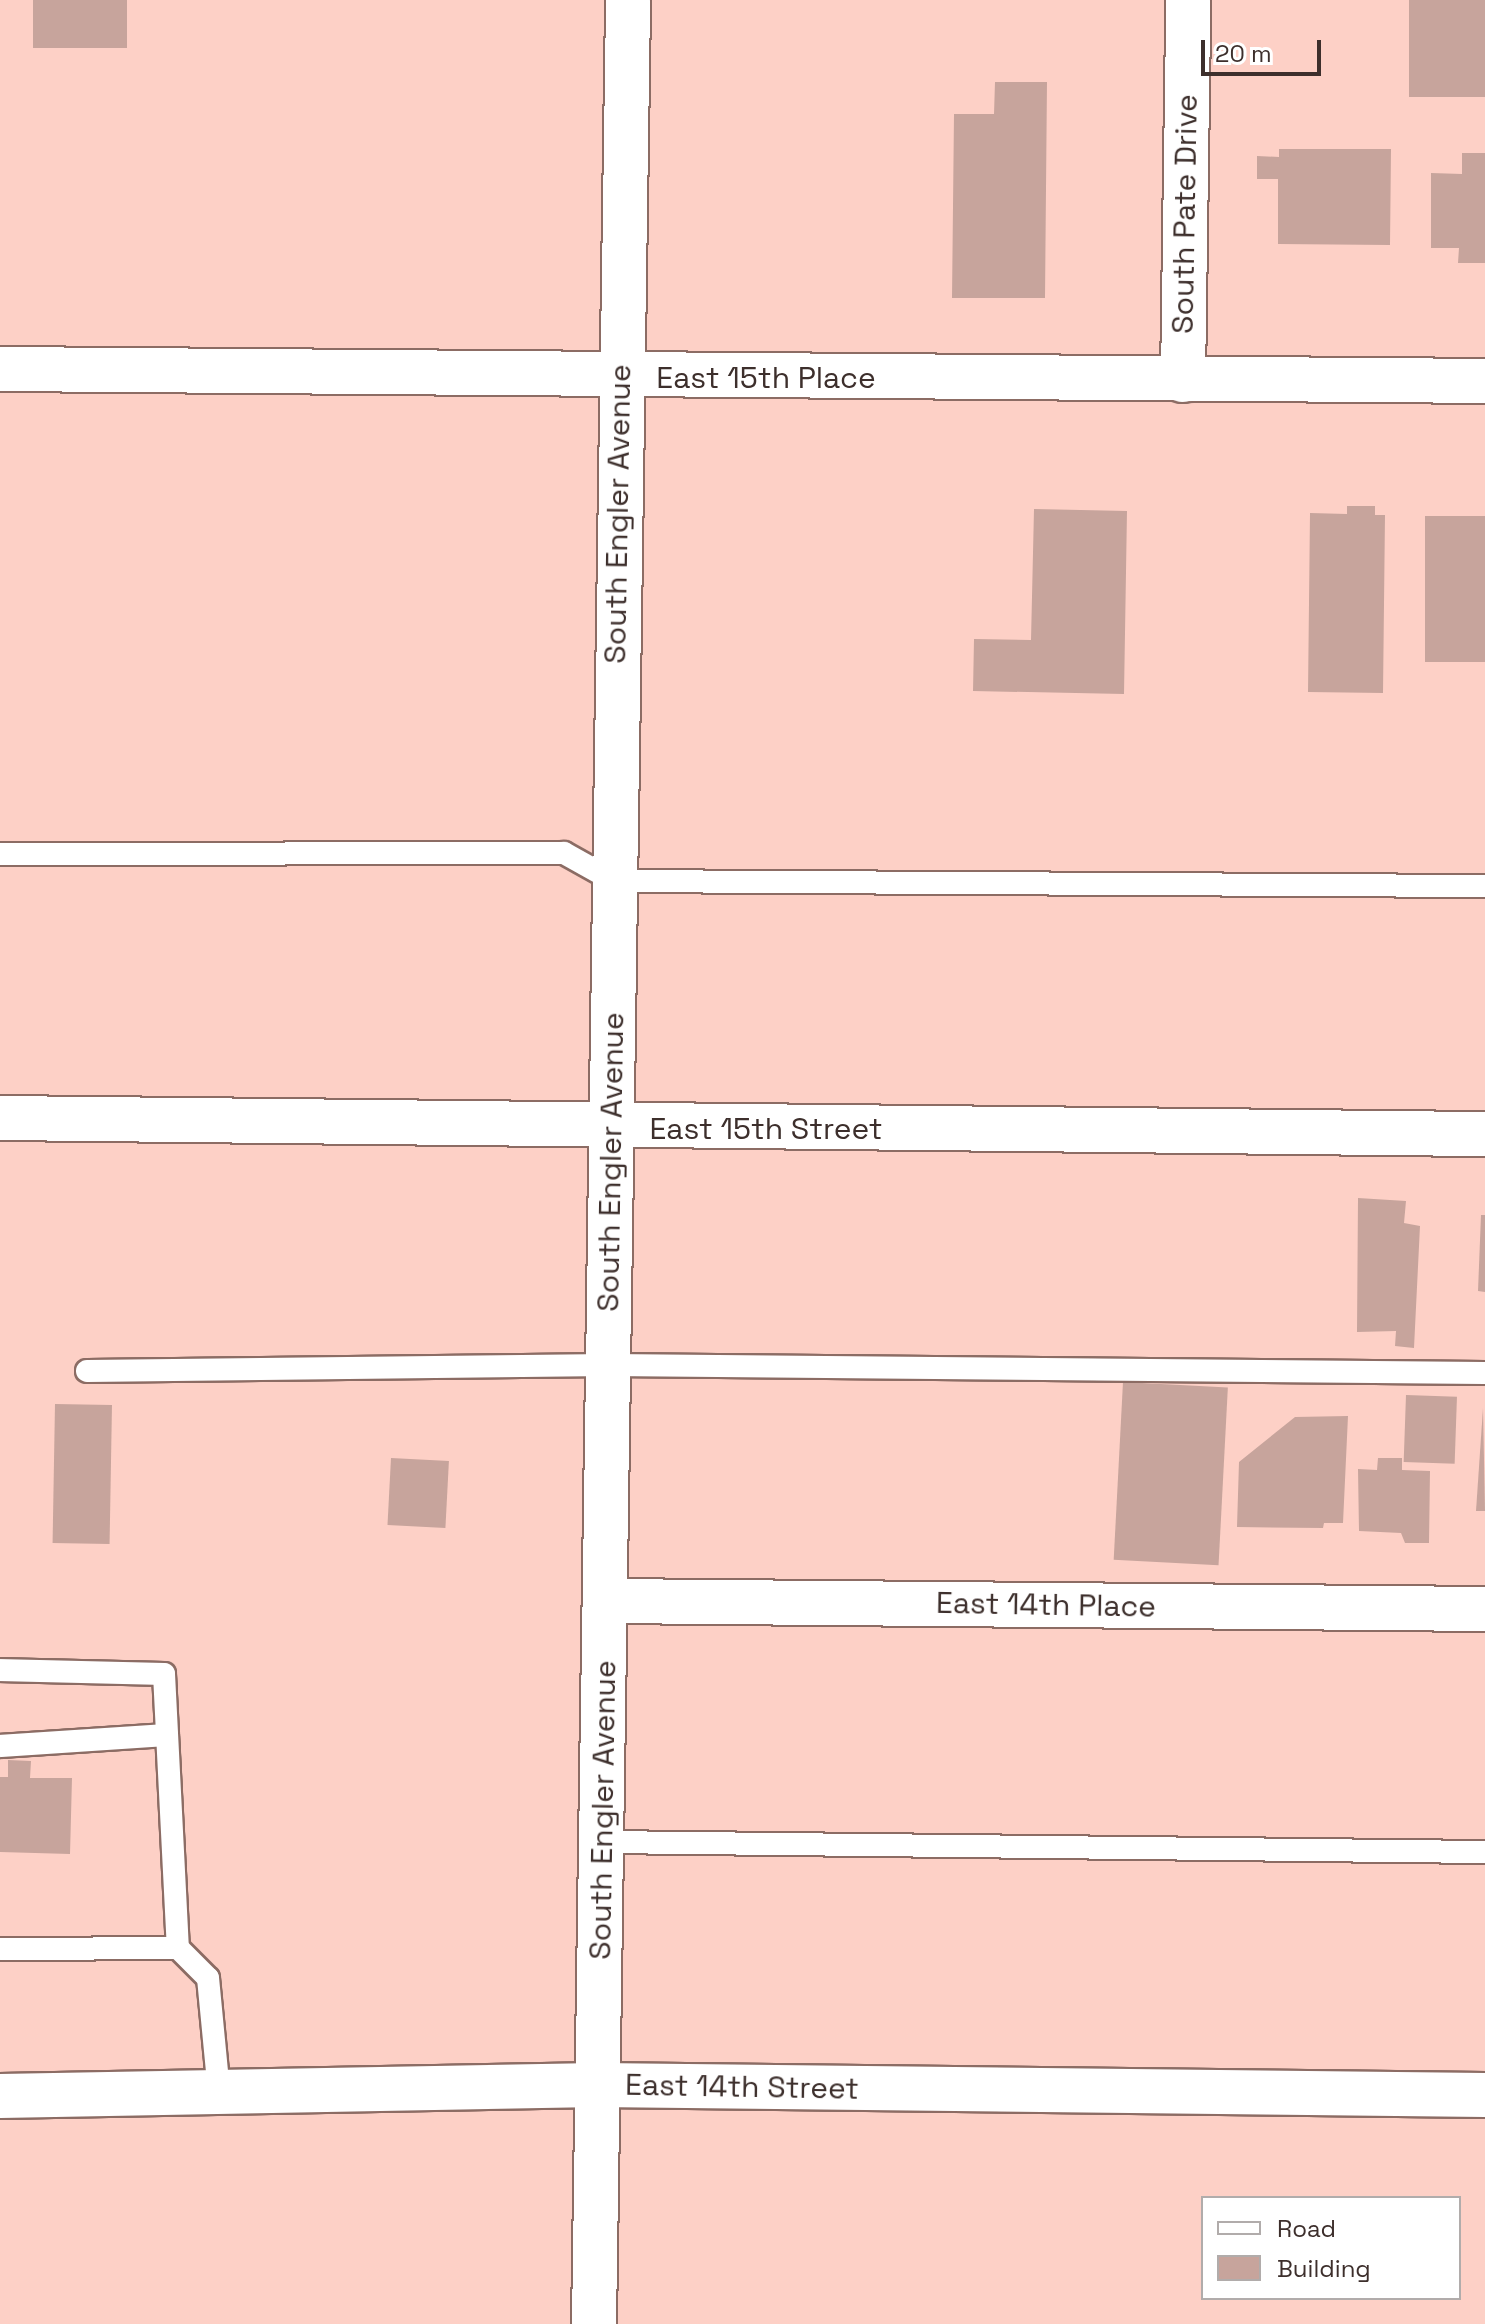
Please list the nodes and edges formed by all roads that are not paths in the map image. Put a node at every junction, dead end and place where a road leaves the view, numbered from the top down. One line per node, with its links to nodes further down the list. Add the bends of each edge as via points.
1 (628, 0): 4 (street, South Engler Avenue)
2 (1188, 0): 5 (street, South Pate Drive)
3 (0, 369): 4 (street, East 15th Place)
4 (620, 378): 5 (street, East 15th Place); 8 (street, South Engler Avenue)
5 (1183, 380): 6 (street, East 15th Place)
6 (1485, 381)
7 (0, 854): 8 (lane, via 564,853)
8 (614, 881): 9 (lane); 11 (street, South Engler Avenue)
9 (1485, 886)
10 (0, 1118): 11 (street, East 15th Street)
11 (611, 1127): 12 (street, East 15th Street); 13 (street, South Engler Avenue)
12 (1485, 1134)
13 (609, 1365): 14 (lane); 15 (lane); 16 (street, South Engler Avenue)
14 (87, 1371)
15 (1485, 1373)
16 (607, 1601): 17 (street, East 14th Place); 21 (street, South Engler Avenue)
17 (1485, 1609)
18 (0, 1670): 19 (lane, via 164,1674)
19 (167, 1735): 20 (lane); 23 (lane)
20 (0, 1746)
21 (603, 1842): 22 (lane); 25 (street, South Engler Avenue)
22 (1485, 1852)
23 (178, 1948): 24 (lane); 26 (lane, via 208,1978)
24 (0, 1949)
25 (597, 2085): 26 (street, East 14th Street); 27 (street, East 14th Street); 29 (street, South Engler Avenue)
26 (219, 2092): 28 (street, East 14th Street)
27 (1485, 2095)
28 (0, 2096)
29 (594, 2324)

